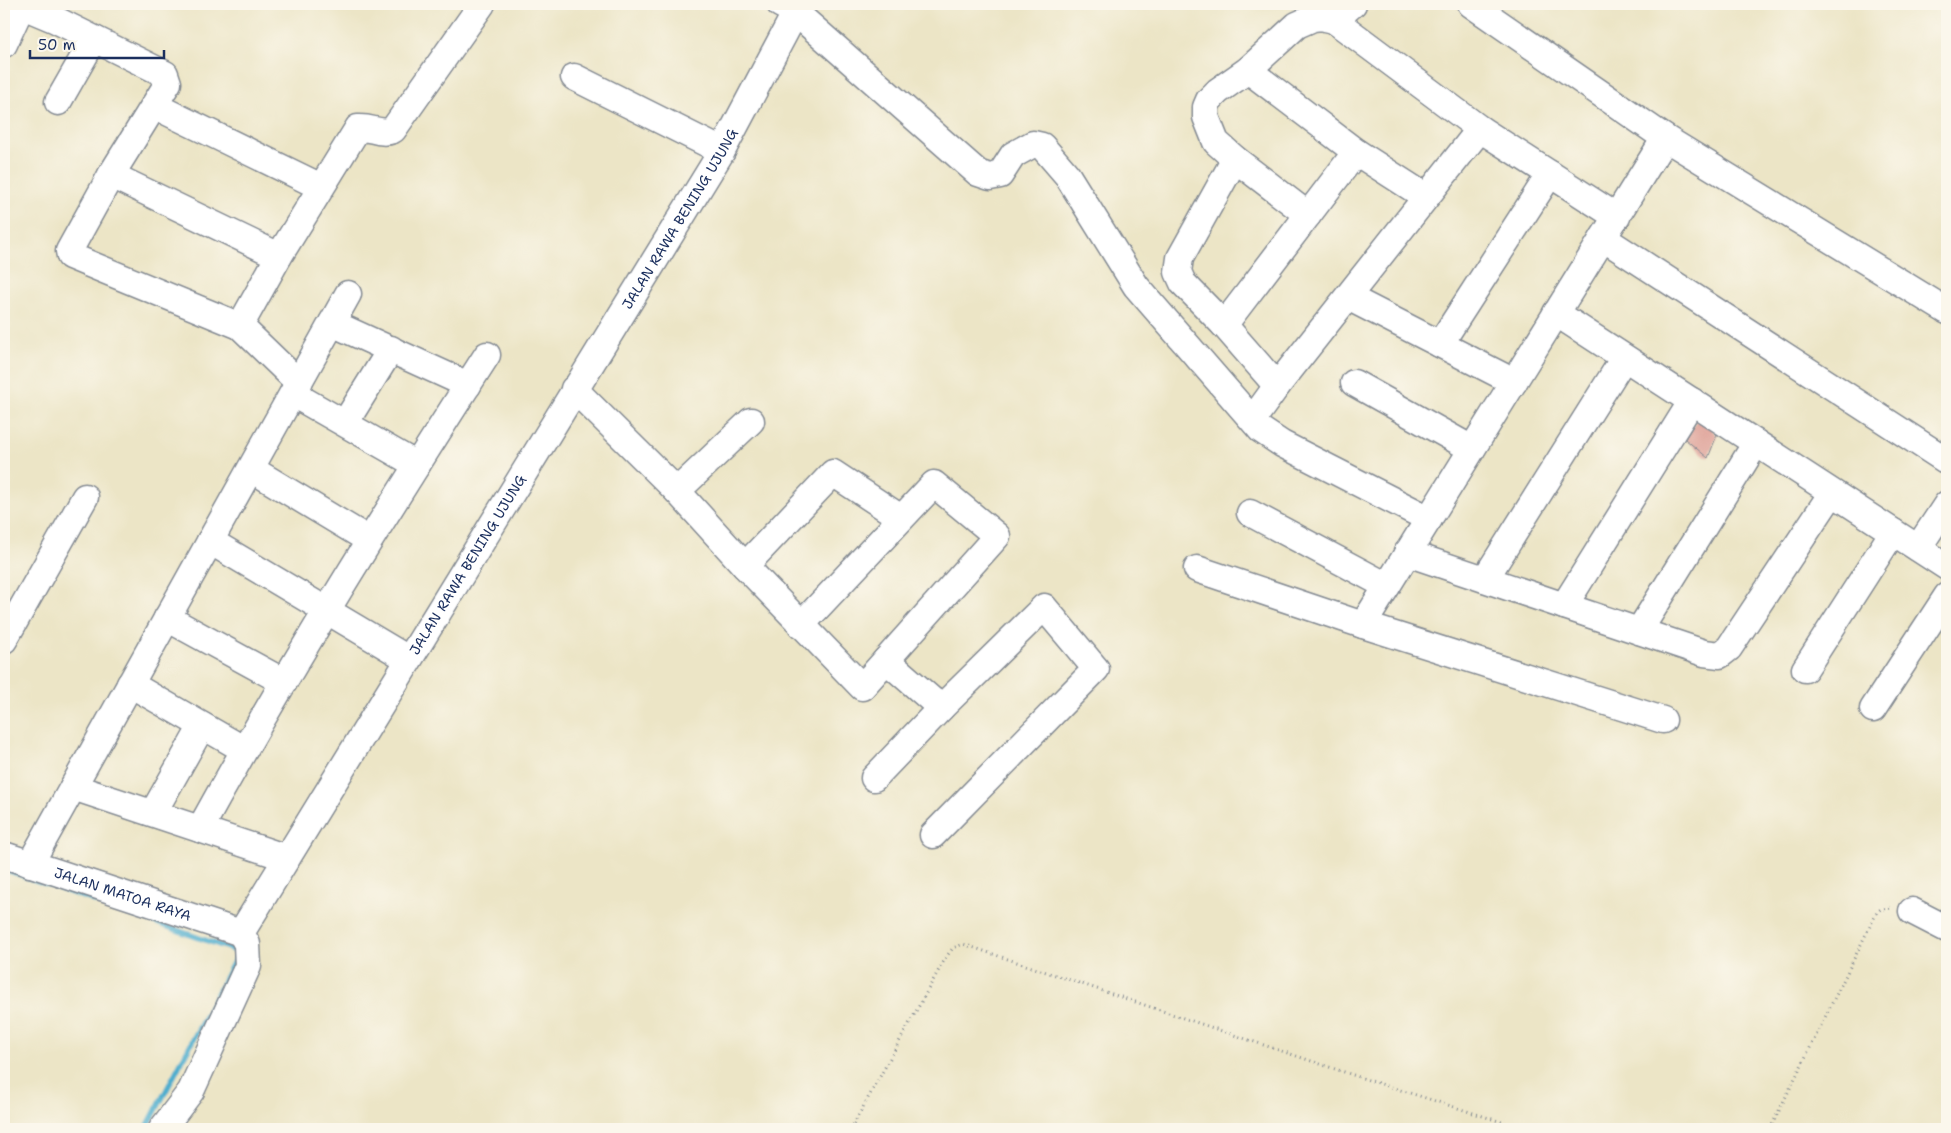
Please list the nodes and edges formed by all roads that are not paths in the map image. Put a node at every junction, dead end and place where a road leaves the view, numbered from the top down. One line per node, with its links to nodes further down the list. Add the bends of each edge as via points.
1 (482, 4): 19 (street, via 393,130 384,133 358,128)
2 (1471, 4): 13 (street)
3 (20, 5): 6 (street); 7 (street)
4 (792, 6): 14 (street, JALAN RAWA BENING UJUNG); 42 (street, via 978,172 990,177 1000,175 1013,154 1033,144 1042,146 1067,175 1136,286)
5 (1343, 12): 8 (street, via 1297,25); 12 (street)
6 (94, 39): 10 (street); 11 (street, via 165,74 168,83)
7 (4, 44)
8 (1248, 70): 15 (street); 16 (street, via 1218,91 1206,107 1216,142)
9 (574, 77): 14 (street)
10 (58, 102)
11 (155, 106): 17 (street); 19 (street)
12 (1480, 129): 18 (street); 20 (street)
13 (1665, 138): 22 (street); 26 (street)
14 (722, 151): 40 (street, JALAN RAWA BENING UJUNG)
15 (1356, 152): 20 (street); 21 (street)
16 (1235, 160): 21 (street); 29 (street, via 1180,258 1178,272 1183,283)
17 (111, 174): 23 (street); 30 (street, via 69,251 70,256)
18 (1550, 174): 22 (street); 31 (street)
19 (321, 187): 23 (street)
20 (1426, 197): 25 (street)
21 (1308, 215): 29 (street)
22 (1610, 227): 27 (street); 47 (street)
23 (279, 256): 30 (street)
24 (348, 294): 28 (street)
25 (1348, 296): 31 (street); 38 (street)
26 (1947, 311)
27 (1556, 313): 34 (street); 36 (street)
28 (332, 323): 32 (street); 39 (street)
29 (1224, 325): 38 (street)
30 (240, 326): 39 (street)
31 (1440, 344): 36 (street)
32 (391, 349): 37 (street); 44 (street)
33 (487, 355): 37 (street)
34 (1624, 358): 41 (street); 65 (street)
35 (1354, 382): 46 (street)
36 (1514, 382): 46 (street)
37 (468, 385): 48 (street)
38 (1277, 386): 42 (street)
39 (296, 388): 44 (street); 49 (street)
40 (574, 389): 50 (street); 75 (street, JALAN RAWA BENING UJUNG)
41 (1692, 402): 45 (street); 68 (street)
42 (1253, 419): 56 (street, via 1261,430 1282,444)
43 (751, 421): 50 (street)
44 (345, 423): 48 (street)
45 (1756, 443): 51 (street); 73 (street)
46 (1472, 449): 56 (street)
47 (1947, 461)
48 (417, 465): 58 (street)
49 (251, 469): 58 (street); 59 (street)
50 (677, 491): 62 (street)
51 (1832, 493): 57 (street); 73 (street, via 1729,648 1720,654 1704,652)
52 (85, 497): 74 (street)
53 (1947, 504): 60 (street)
54 (1250, 513): 66 (street)
55 (901, 518): 62 (street, via 833,473); 72 (street); 76 (street, via 934,484 997,536)
56 (1429, 518): 61 (street)
57 (1893, 532): 60 (street); 77 (street)
58 (369, 540): 69 (street)
59 (210, 541): 69 (street); 70 (street)
60 (1918, 548): 63 (street)
61 (1407, 553): 65 (street); 66 (street)
62 (744, 566): 72 (street)
63 (1947, 567)
64 (1197, 569): 71 (street)
65 (1485, 579): 68 (street)
66 (1387, 586): 71 (street)
67 (1947, 596): 81 (street)
68 (1564, 606): 73 (street)
69 (327, 610): 75 (street); 78 (street)
70 (167, 618): 78 (street); 79 (street)
71 (1363, 624): 82 (street)
72 (801, 625): 76 (street, via 862,687)
73 (1638, 631)
74 (4, 640)
75 (408, 660): 91 (street, JALAN RAWA BENING UJUNG)
76 (886, 660): 80 (street)
77 (1805, 669)
78 (284, 682): 84 (street)
79 (130, 684): 83 (street); 86 (street)
80 (941, 708): 85 (street); 89 (street, via 1044,607 1096,668)
81 (1873, 709)
82 (1663, 720)
83 (202, 726): 84 (street); 87 (street)
84 (243, 749): 88 (street)
85 (874, 778)
86 (73, 787): 87 (street); 92 (street)
87 (153, 813): 88 (street)
88 (200, 829): 91 (street)
89 (933, 835)
90 (4, 855): 92 (street, JALAN MATOA RAYA)
91 (287, 858): 95 (street, JALAN RAWA BENING UJUNG)
92 (30, 864): 95 (street, JALAN MATOA RAYA)
93 (1912, 911): 94 (street)
94 (1947, 929)
95 (241, 932): 96 (street, via 247,944 248,966 191,1091)
96 (162, 1129)

